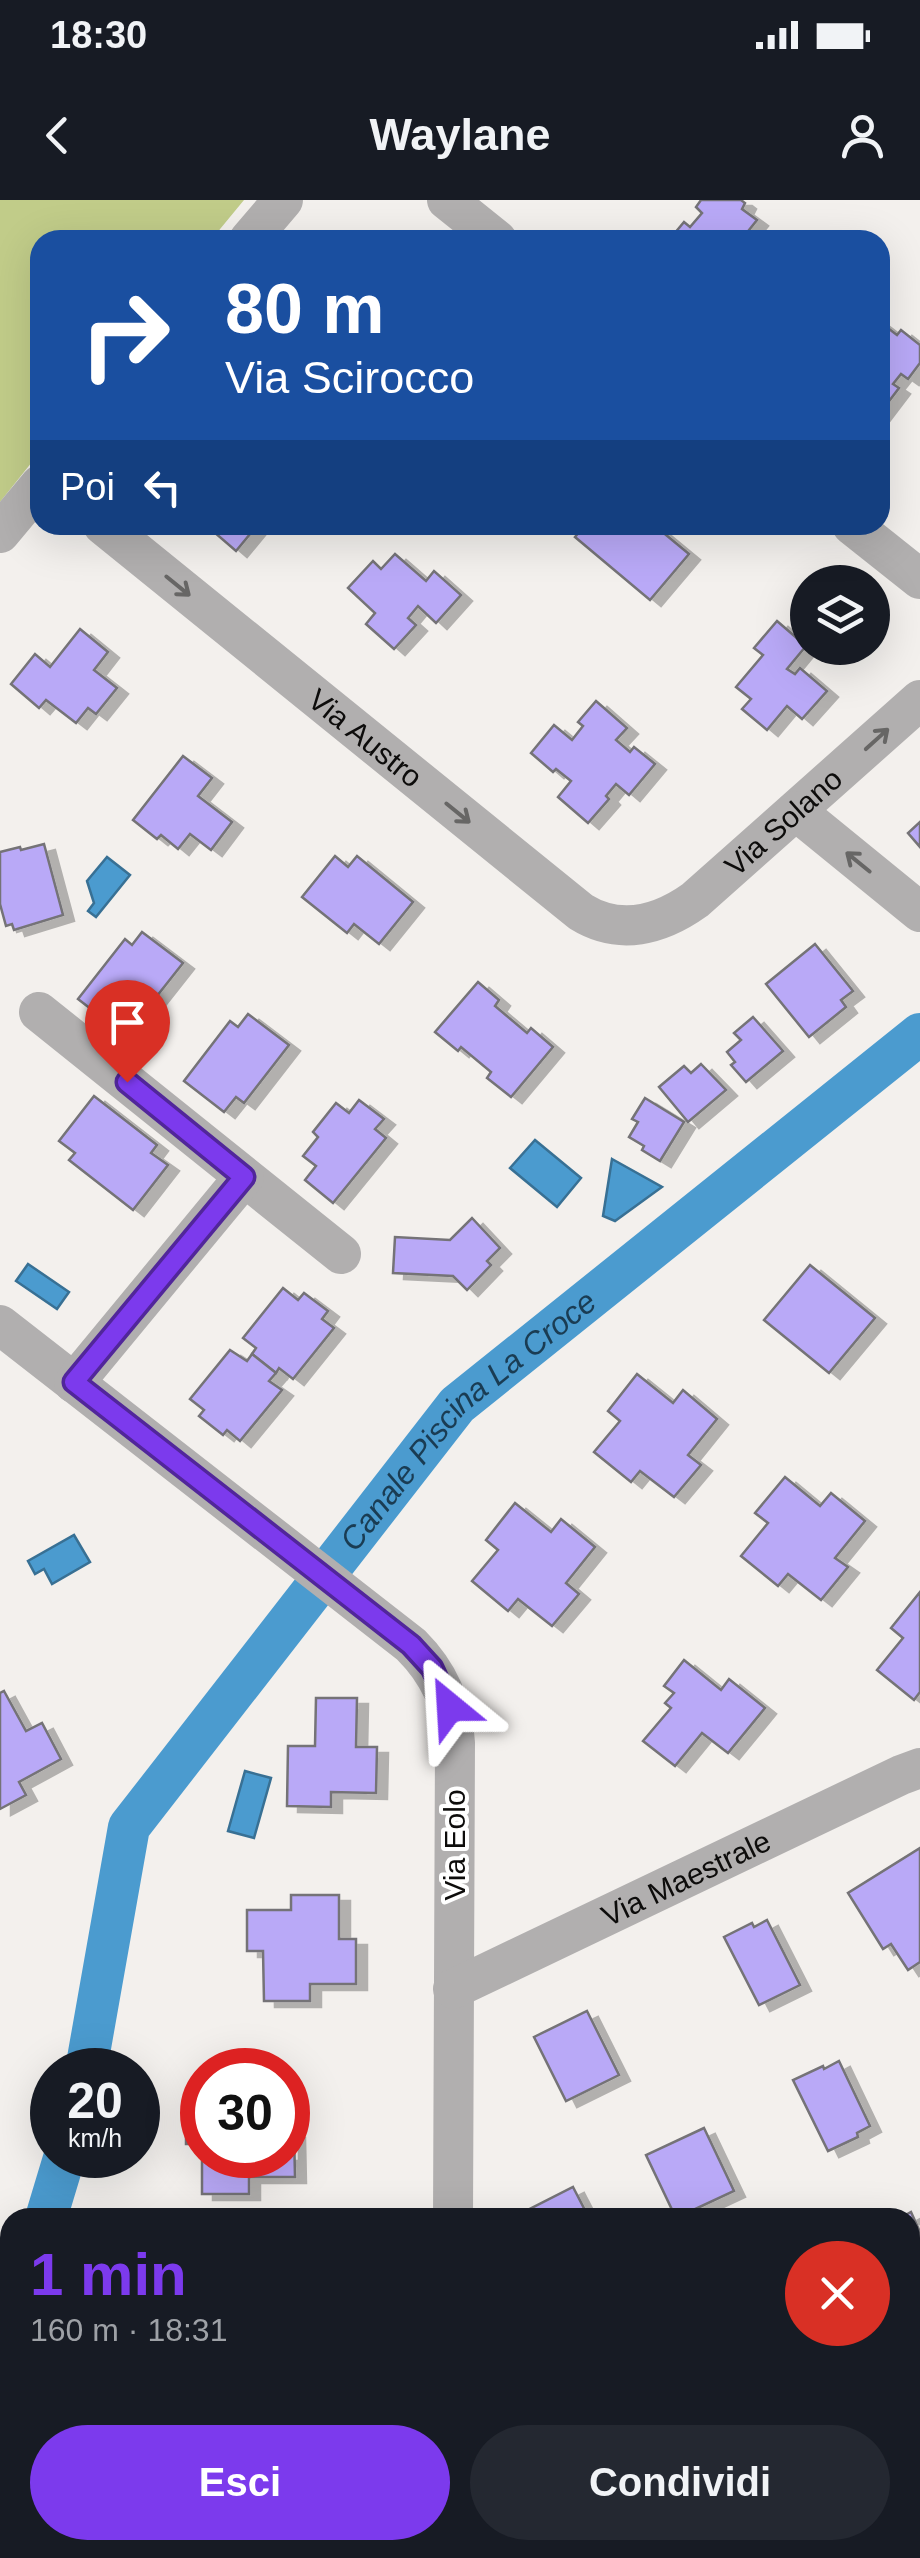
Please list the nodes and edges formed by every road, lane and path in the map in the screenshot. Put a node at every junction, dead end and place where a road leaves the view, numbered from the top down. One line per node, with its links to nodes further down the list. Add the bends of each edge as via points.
1 (283, 200): 3 (street)
2 (446, 200): 4 (street)
3 (258, 230)
4 (484, 230)
5 (30, 497): 6 (street)
6 (0, 533)
7 (114, 535): 13 (street, Via Austro, one-way to 13, via 581,912 607,924)
8 (865, 535): 9 (street)
9 (920, 579)
10 (920, 700): 11 (street, Via Solano, one-way to 10)
11 (796, 811): 12 (street, one-way to 11); 13 (street, Via Solano, via 695,900)
12 (920, 912)
13 (637, 926)
14 (39, 1012): 15 (street)
15 (244, 1177): 16 (street); 18 (street)
16 (341, 1254)
17 (0, 1325): 18 (street, Via Eolo)
18 (74, 1382): 20 (street, Via Eolo, via 411,1645 439,1680 454,1743)
19 (920, 1768): 20 (street, Via Maestrale)
20 (453, 1989): 21 (street, Via Eolo)
21 (453, 2208)

